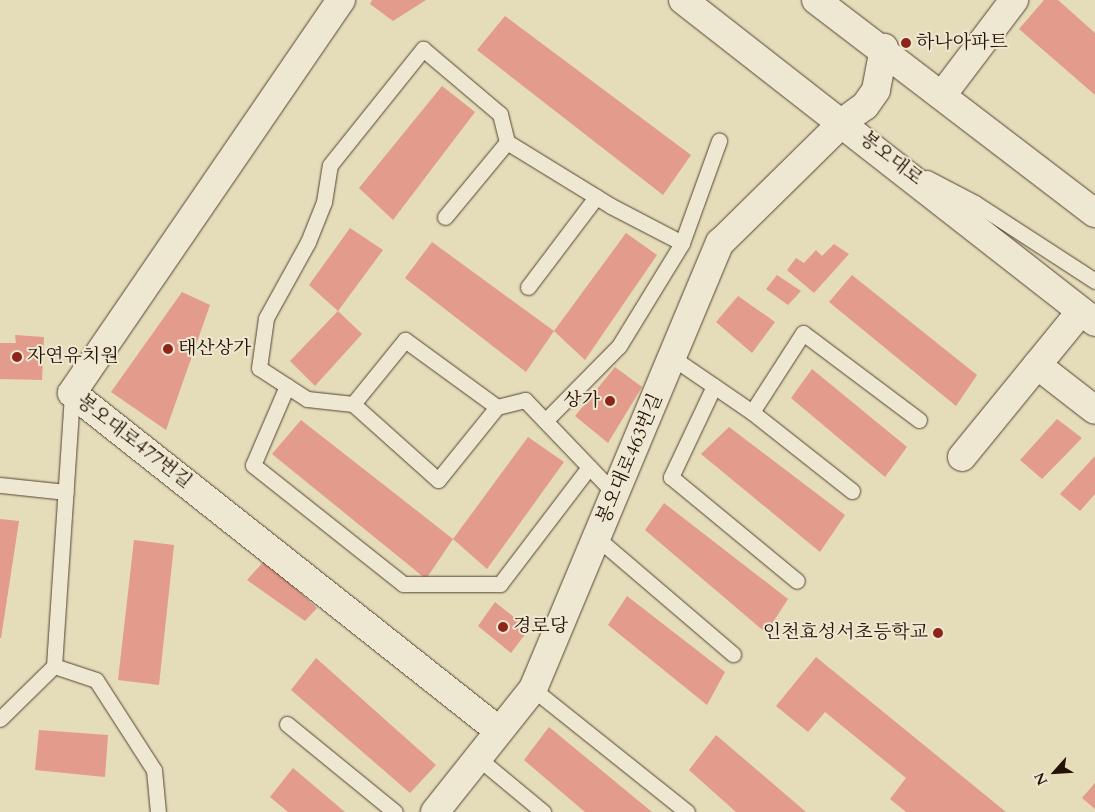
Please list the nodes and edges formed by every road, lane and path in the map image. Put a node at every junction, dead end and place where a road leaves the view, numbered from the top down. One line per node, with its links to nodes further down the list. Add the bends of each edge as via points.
1 (341, 0): 22 (street, 봉오대로477번길)
2 (683, 0): 7 (street, 봉오대로)
3 (816, 0): 5 (street)
4 (1014, 0): 6 (street)
5 (884, 48): 6 (street); 7 (street, 봉오대로463번길, via 876,90 866,106)
6 (944, 94): 12 (street)
7 (844, 121): 10 (street, 봉오대로); 18 (street, 봉오대로463번길, via 720,243)
8 (719, 141): 14 (lane)
9 (507, 142): 11 (lane); 13 (lane); 20 (lane, via 500,114 423,49 330,165 324,202 311,234 266,318 259,368)
10 (894, 161): 15 (lane, via 975,203); 17 (street, 봉오대로)
11 (596, 197): 14 (lane); 16 (lane)
12 (1095, 213)
13 (445, 217)
14 (682, 243): 28 (lane, via 619,346)
15 (1095, 281)
16 (528, 287)
17 (1088, 317): 19 (street)
18 (673, 358): 21 (lane); 34 (street, 봉오대로463번길)
19 (1037, 365): 25 (street); 29 (street)
20 (287, 386): 23 (lane, via 307,399); 30 (lane, via 252,465 403,584 500,584)
21 (714, 386): 26 (lane); 36 (lane, via 671,477)
22 (72, 393): 33 (lane); 42 (street, 봉오대로477번길, via 199,481)
23 (353, 404): 24 (lane, via 405,340); 24 (lane, via 438,480)
24 (497, 408): 28 (lane, via 525,400)
25 (1095, 410)
26 (752, 412): 27 (lane, via 803,333); 32 (lane)
27 (919, 420)
28 (545, 421): 30 (lane)
29 (962, 457)
30 (589, 467): 34 (lane)
31 (0, 485): 33 (lane)
32 (852, 491)
33 (66, 492): 38 (lane)
34 (615, 494): 35 (street, 봉오대로463번길)
35 (597, 538): 37 (lane); 39 (street, 봉오대로463번길)
36 (797, 581)
37 (733, 654)
38 (54, 666): 40 (lane); 44 (lane, via 96,680 154,770)
39 (533, 689): 42 (street, 봉오대로463번길); 48 (lane)
40 (0, 719)
41 (287, 724): 45 (lane)
42 (498, 730): 43 (street, 봉오대로463번길)
43 (478, 758): 46 (street, 봉오대로463번길); 47 (lane)
44 (158, 812)
45 (395, 812)
46 (435, 812)
47 (543, 812)
48 (687, 812)

